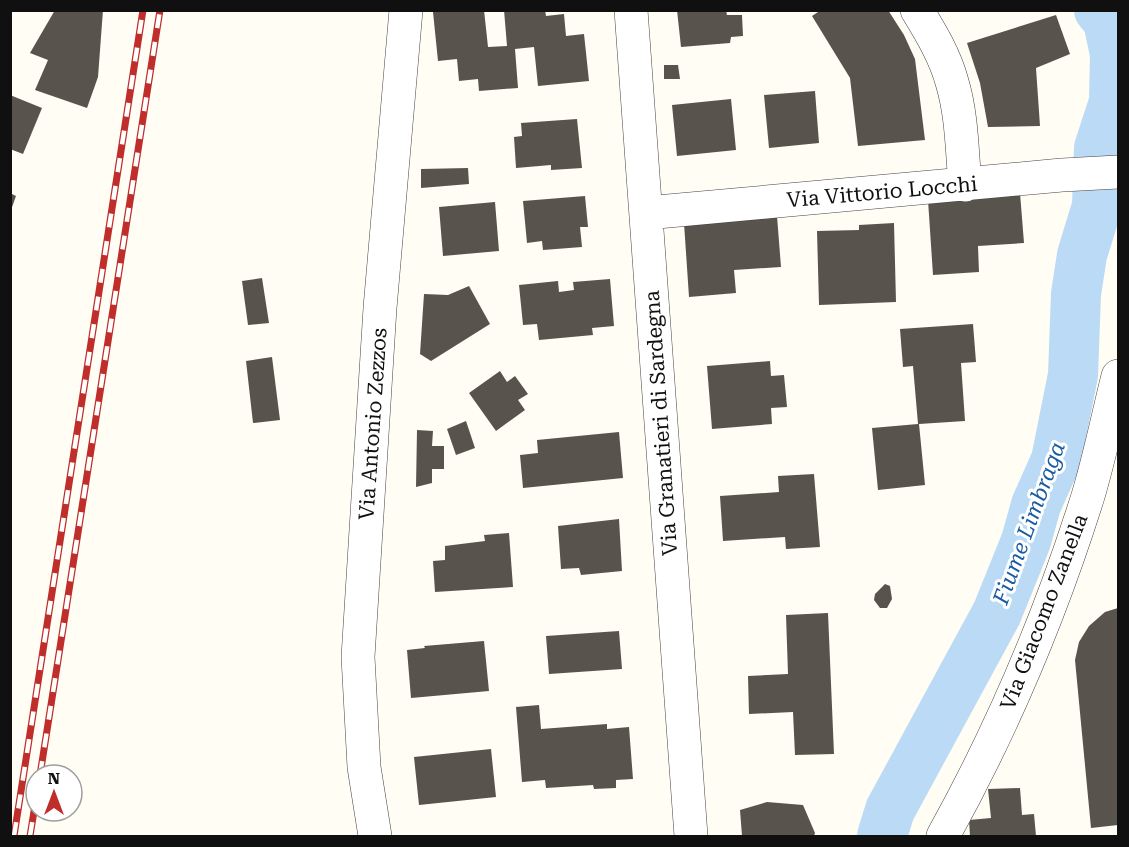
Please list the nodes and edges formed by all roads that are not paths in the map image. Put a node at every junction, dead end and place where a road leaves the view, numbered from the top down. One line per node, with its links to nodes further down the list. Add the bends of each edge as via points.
1 (406, 10): 8 (street, Via Antonio Zezzos, via 380,308 358,657 364,767)
2 (631, 10): 6 (street, Via Granatieri di Sardegna)
3 (917, 10): 5 (street, via 952,81)
4 (1119, 172): 5 (street, Via Vittorio Locchi)
5 (965, 185): 6 (street, Via Vittorio Locchi)
6 (646, 213): 9 (street, Via Granatieri di Sardegna)
7 (1119, 376): 10 (street, Via Giacomo Zanella, via 1088,495 1044,620 1008,711)
8 (375, 837)
9 (691, 837)
10 (943, 837)

